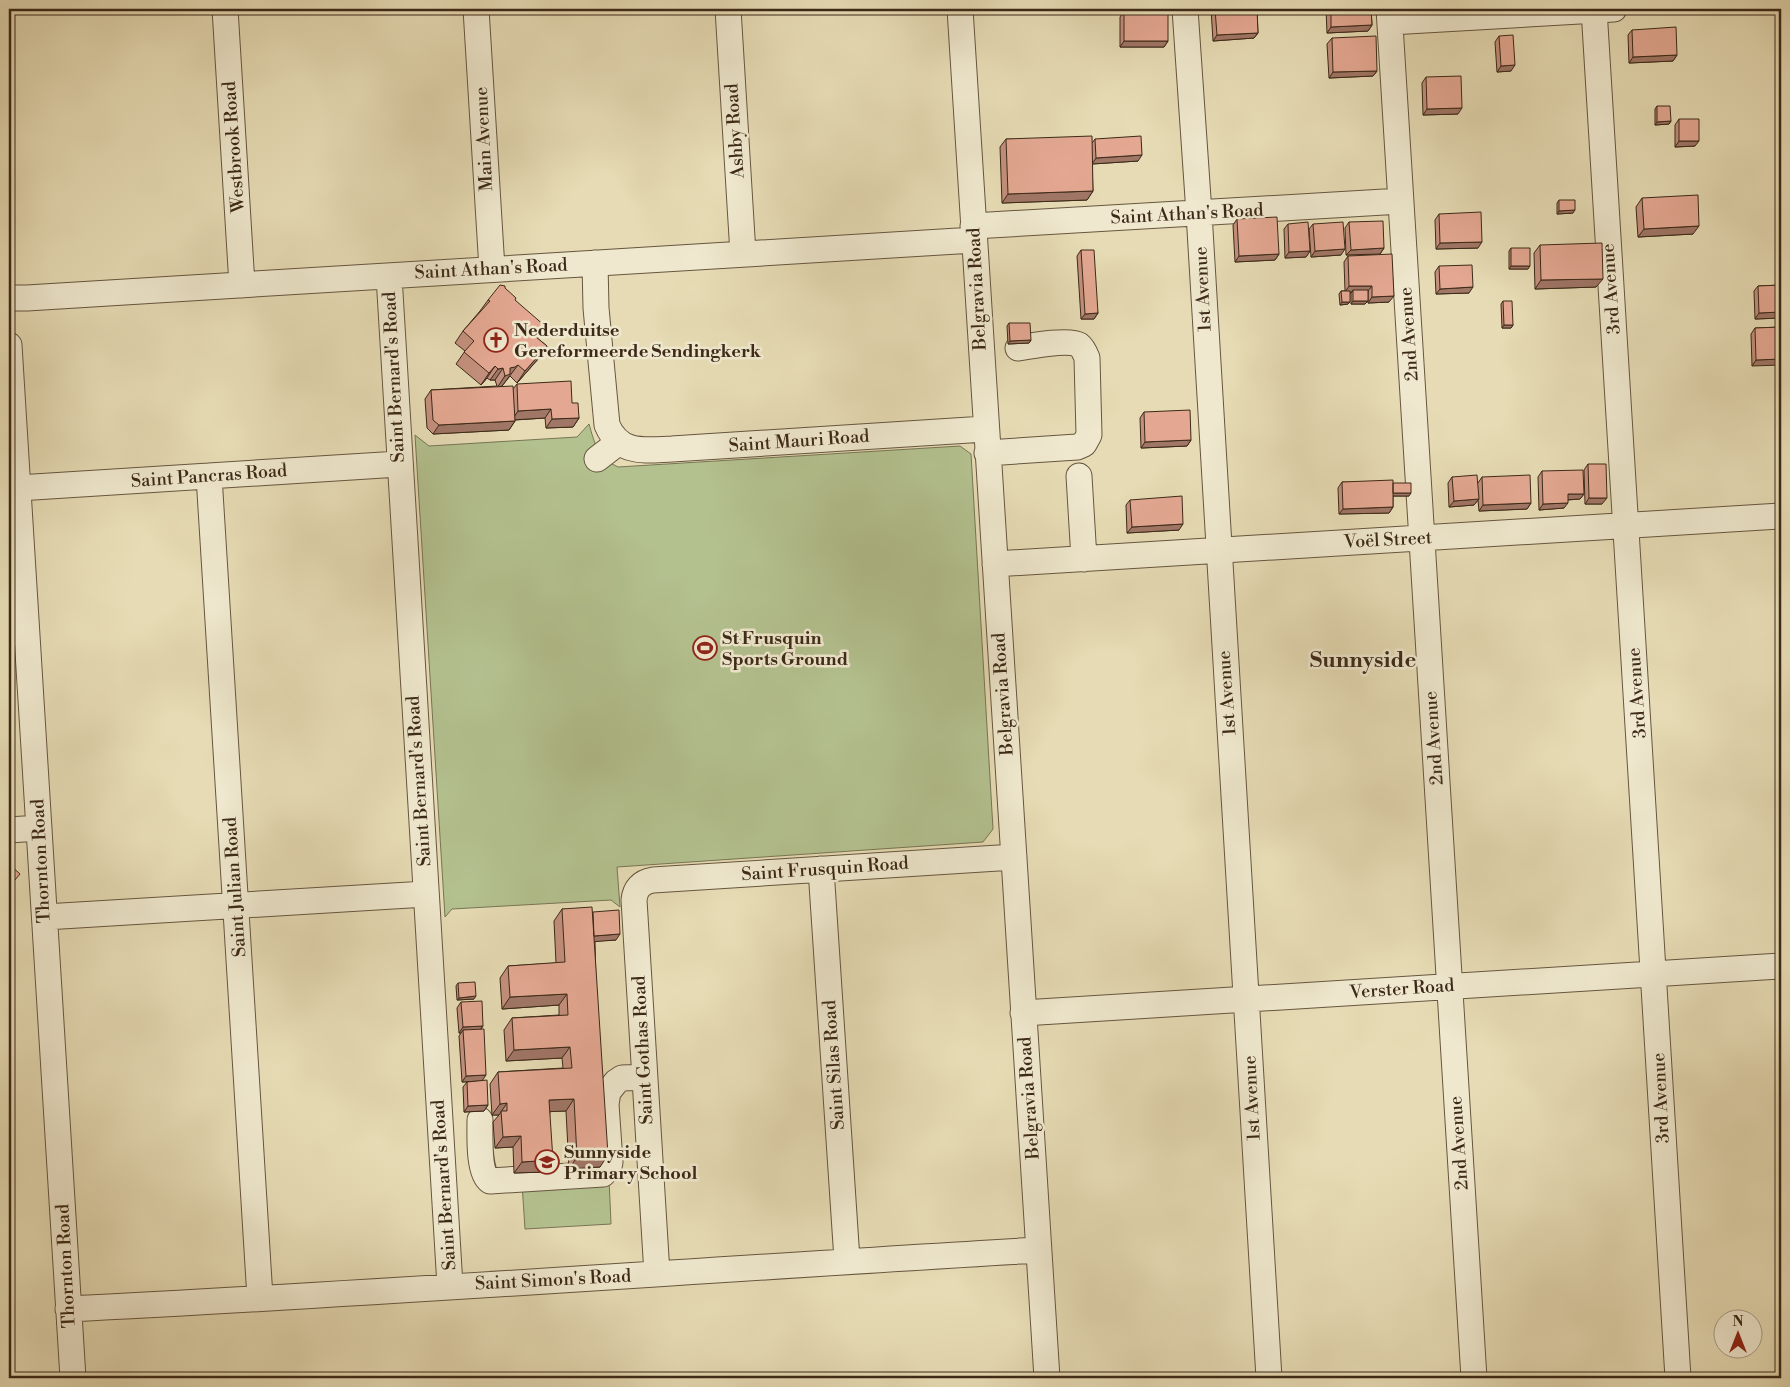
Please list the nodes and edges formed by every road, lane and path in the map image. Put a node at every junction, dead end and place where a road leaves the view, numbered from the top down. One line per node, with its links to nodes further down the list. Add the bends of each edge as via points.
1 (225, 9): 15 (street, Westbrook Road)
2 (476, 9): 13 (street, Main Avenue)
3 (728, 9): 11 (street, Ashby Road)
4 (960, 9): 10 (street, Belgravia Road)
5 (1185, 9): 9 (street, 1st Avenue)
6 (1601, 9): 7 (street); 28 (street, 3rd Avenue)
7 (1390, 16): 8 (street, 2nd Avenue)
8 (1401, 201): 9 (street, Saint Athan's Road); 29 (street, 2nd Avenue)
9 (1199, 213): 10 (street, Saint Athan's Road); 30 (street, 1st Avenue)
10 (974, 233): 11 (street, Saint Athan's Road); 21 (street, Belgravia Road)
11 (743, 254): 12 (street, Saint Athan's Road)
12 (595, 263): 13 (street, Saint Athan's Road); 20 (street, via 603,398 607,425)
13 (492, 269): 14 (street, Saint Athan's Road)
14 (389, 276): 15 (street, Saint Athan's Road); 23 (street, Saint Bernard's Road)
15 (242, 285): 16 (street, Saint Athan's Road)
16 (9, 298)
17 (9, 345): 19 (street, Thornton Road)
18 (1018, 348): 21 (street, Saint Mauri Road, via 1080,345 1087,358 1089,435 1084,444 1077,447)
19 (12, 421): 26 (street, Thornton Road)
20 (617, 441): 21 (street, Saint Mauri Road, via 636,449); 22 (street)
21 (986, 441): 32 (street, Belgravia Road)
22 (597, 459)
23 (399, 464): 24 (street, Saint Pancras Road); 39 (street, Saint Bernard's Road)
24 (209, 476): 26 (street, Saint Pancras Road); 40 (street, Saint Julian Road)
25 (1079, 476): 31 (street)
26 (18, 488): 33 (street, Thornton Road)
27 (1781, 516): 28 (street, Voël Street)
28 (1626, 525): 29 (street, Voël Street); 43 (street, 3rd Avenue)
29 (1422, 538): 30 (street, Voël Street); 44 (street, 2nd Avenue)
30 (1218, 550): 31 (street, Voël Street); 45 (street, 1st Avenue)
31 (1084, 559): 32 (street, Voël Street)
32 (995, 564): 36 (street, Belgravia Road)
33 (18, 623): 34 (street, Thornton Road)
34 (39, 828): 35 (street); 41 (street, Thornton Road)
35 (9, 830)
36 (1014, 857): 37 (street, Saint Frusquin Road); 46 (street, Belgravia Road)
37 (821, 869): 38 (street, Saint Frusquin Road, via 653,880); 50 (street, Saint Silas Road)
38 (639, 886): 47 (street, Saint Gothas Road, via 634,900)
39 (426, 894): 40 (street); 52 (street, Saint Bernard's Road)
40 (236, 905): 41 (street); 53 (street, Saint Julian Road)
41 (45, 917): 54 (street, Thornton Road)
42 (1781, 966): 43 (street, Verster Road)
43 (1654, 974): 44 (street, Verster Road); 59 (street, 3rd Avenue)
44 (1450, 986): 45 (street, Verster Road); 58 (street, 2nd Avenue)
45 (1246, 999): 46 (street, Verster Road); 57 (street, 1st Avenue)
46 (1023, 1013): 49 (street, Belgravia Road)
47 (644, 1077): 48 (street, via 622,1078 608,1092 610,1162 603,1174 490,1181 483,1170); 51 (street, Saint Gothas Road)
48 (480, 1120)
49 (1038, 1250): 50 (street, Saint Simon's Road); 56 (street, Belgravia Road)
50 (847, 1260): 51 (street, Saint Simon's Road)
51 (657, 1274): 52 (street, Saint Simon's Road)
52 (450, 1286): 53 (street, Saint Simon's Road)
53 (260, 1298): 54 (street, Saint Simon's Road)
54 (68, 1309): 55 (street, Thornton Road)
55 (72, 1378)
56 (1047, 1378)
57 (1269, 1378)
58 (1474, 1378)
59 (1678, 1378)

